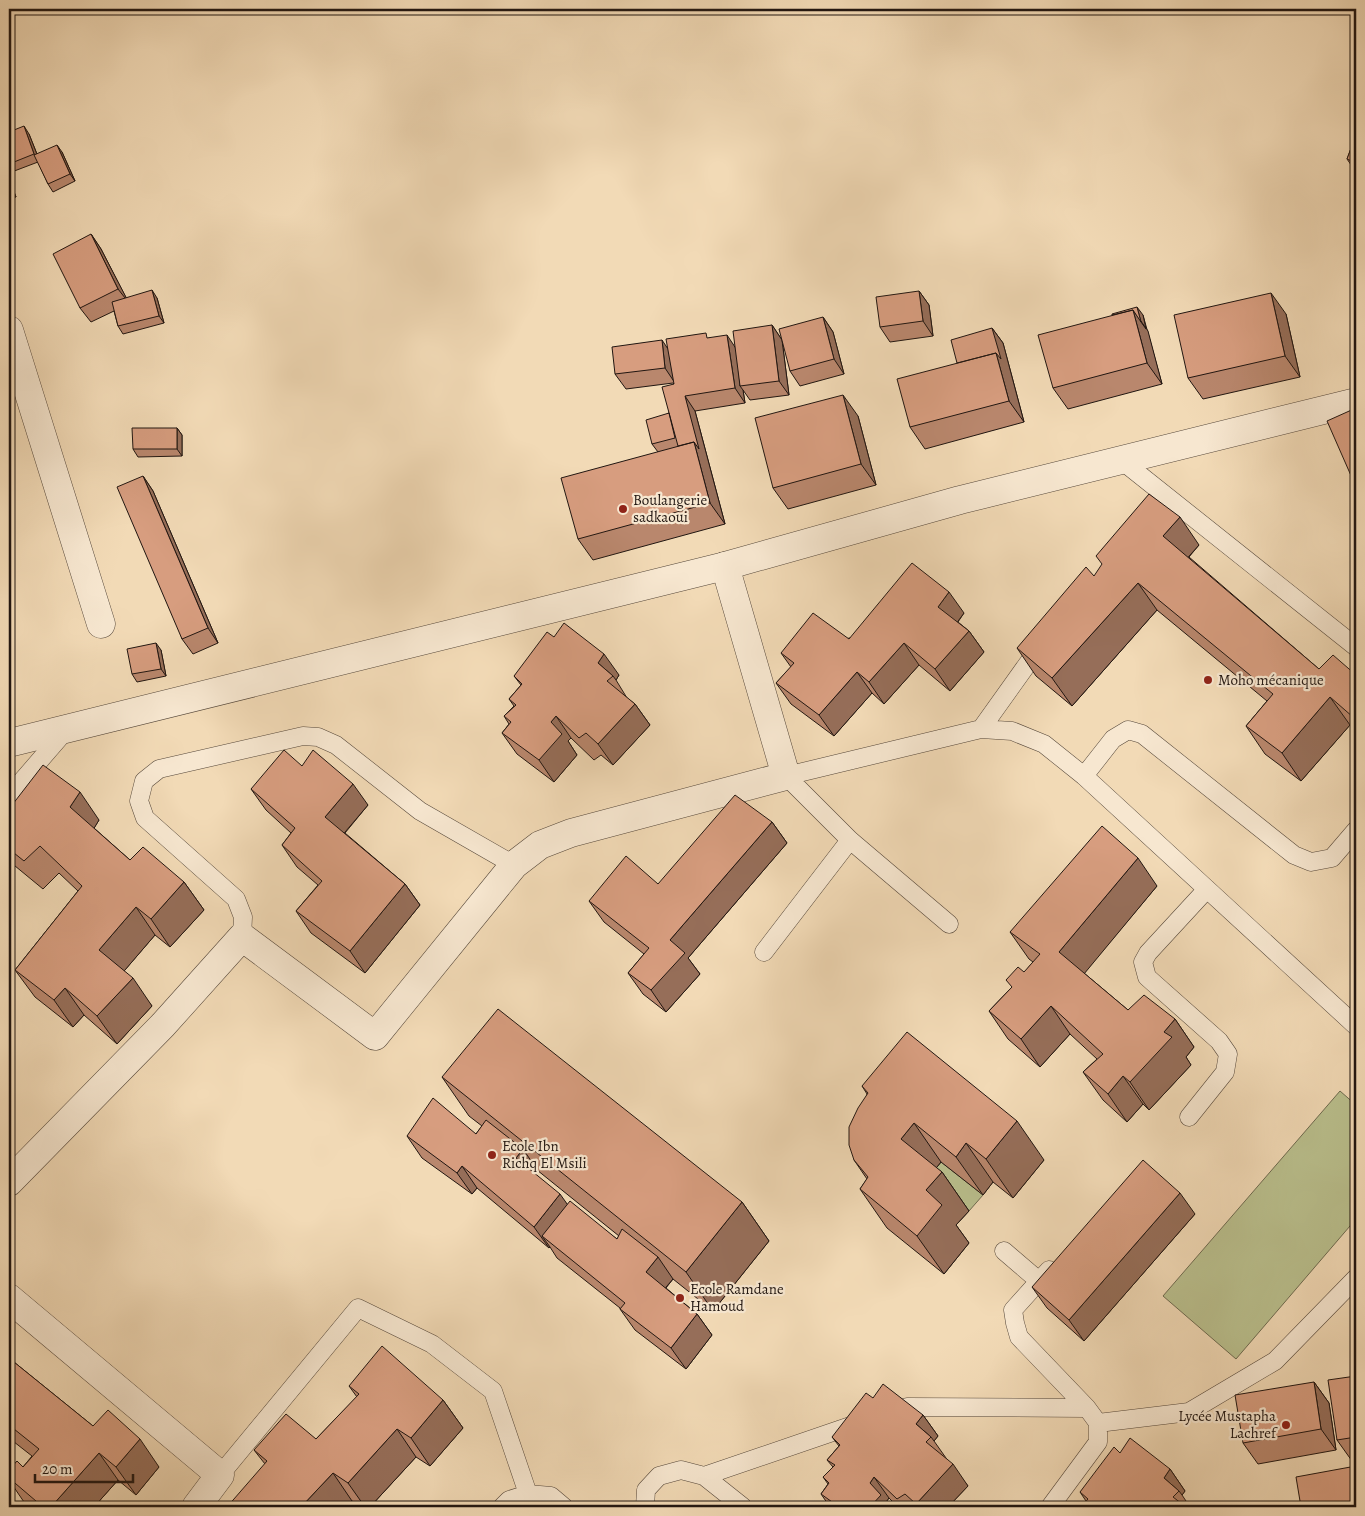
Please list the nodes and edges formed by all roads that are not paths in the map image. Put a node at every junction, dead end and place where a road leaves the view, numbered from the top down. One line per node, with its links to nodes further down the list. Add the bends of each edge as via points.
1 (9, 330): 5 (street)
2 (1356, 402): 3 (street)
3 (1121, 460): 4 (street, via 960,500); 7 (lane)
4 (726, 566): 9 (street); 11 (street)
5 (101, 624)
6 (1047, 636): 8 (lane)
7 (1356, 647)
8 (981, 729): 11 (lane); 12 (lane, via 1012,731 1044,744)
9 (66, 730): 10 (street); 13 (lane)
10 (9, 744)
11 (786, 776): 15 (lane); 16 (street, via 571,833 540,844)
12 (1084, 776): 14 (lane, via 1112,740 1128,730 1142,734 1294,855 1311,862 1332,858); 17 (lane)
13 (9, 796)
14 (1356, 830)
15 (850, 840): 18 (lane); 20 (lane)
16 (514, 865): 19 (street, via 375,1036); 19 (lane, via 420,811 336,745 318,737 304,736 159,769 144,781 139,801 145,818 236,899 243,917)
17 (1207, 889): 21 (lane); 22 (lane, via 1143,962 1147,977 1220,1041 1228,1054 1226,1072)
18 (949, 924)
19 (242, 937): 23 (street, via 163,1025)
20 (764, 952)
21 (1356, 1026)
22 (1188, 1117)
23 (9, 1182)
24 (1004, 1251): 27 (lane)
25 (1062, 1256): 27 (lane)
26 (1356, 1278): 30 (lane, via 1275,1361 1189,1412)
27 (1039, 1281): 29 (lane, via 1013,1310 1019,1337)
28 (9, 1298): 31 (street)
29 (1087, 1408): 30 (lane); 32 (lane, via 907,1407)
30 (1098, 1423): 39 (lane, via 1098,1442)
31 (220, 1475): 33 (lane, via 358,1308 432,1344 493,1391); 34 (street)
32 (704, 1476): 37 (lane, via 681,1470 659,1476 646,1490); 38 (lane)
33 (528, 1494): 35 (lane, via 509,1500); 36 (lane, via 551,1496)
34 (196, 1507)
35 (502, 1507)
36 (564, 1507)
37 (645, 1507)
38 (743, 1507)
39 (1050, 1507)

